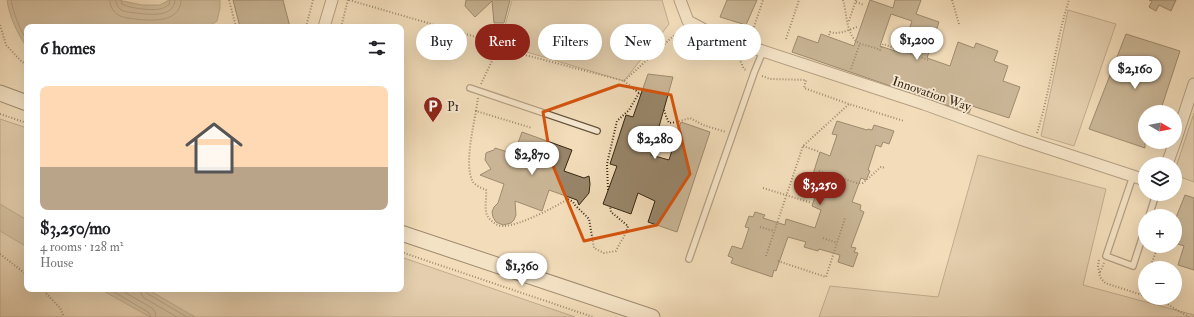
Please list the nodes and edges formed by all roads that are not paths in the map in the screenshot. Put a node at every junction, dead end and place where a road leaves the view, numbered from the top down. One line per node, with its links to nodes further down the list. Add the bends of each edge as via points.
1 (332, 0): 3 (street)
2 (680, 0): 4 (street, Innovation Way, via 688,20 714,35)
3 (325, 24)
4 (763, 52): 11 (street, Innovation Way); 15 (lane)
5 (1194, 84): 9 (street)
6 (470, 88): 10 (lane)
7 (0, 93): 8 (main road)
8 (24, 102)
9 (1182, 121)
10 (598, 132)
11 (1133, 176): 12 (street, Innovation Way); 14 (lane, via 1106,256 1133,266)
12 (1138, 178)
13 (404, 234): 16 (main road)
14 (1138, 251)
15 (689, 259)
16 (652, 317)

